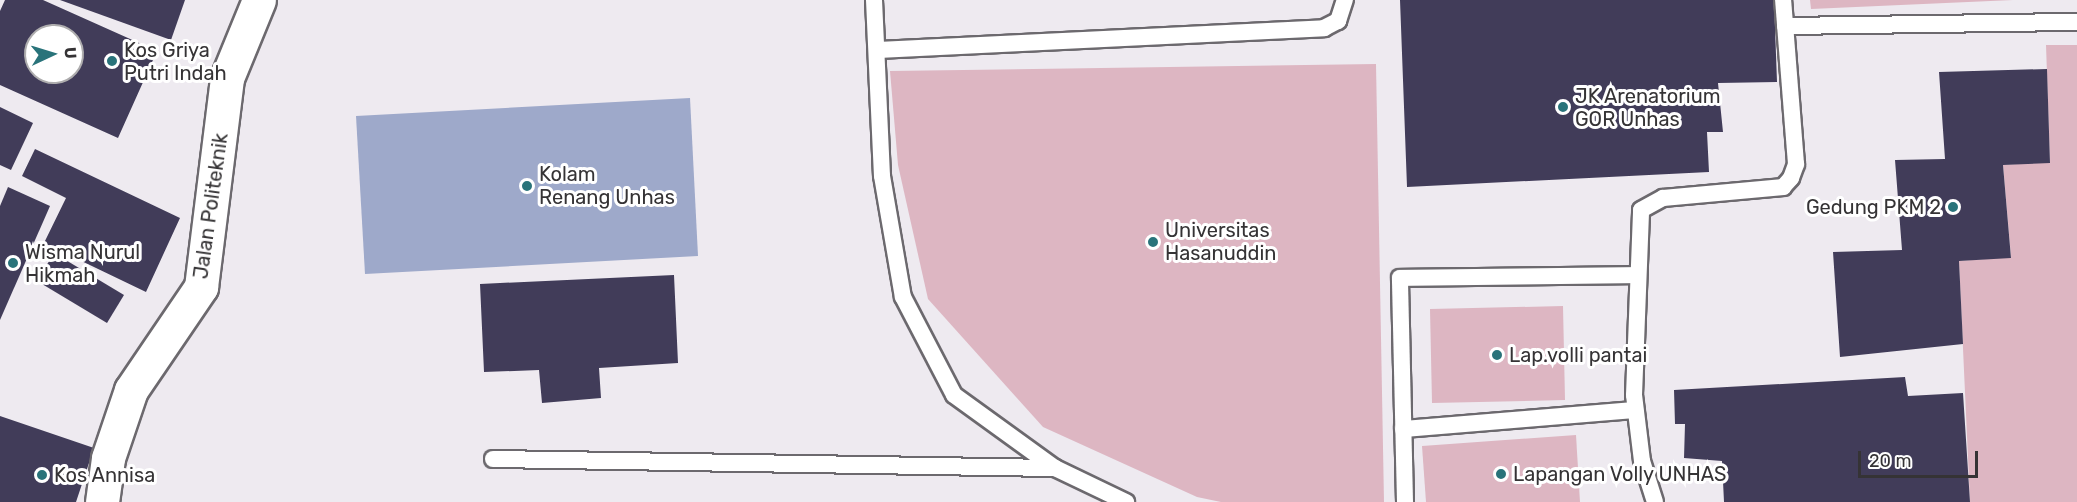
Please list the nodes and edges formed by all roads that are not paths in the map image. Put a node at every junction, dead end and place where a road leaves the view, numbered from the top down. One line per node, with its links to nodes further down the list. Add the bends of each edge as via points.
1 (259, 0): 13 (street, Jalan Politeknik, via 227,78 201,286 131,390 108,458)
2 (874, 0): 7 (lane)
3 (1345, 0): 7 (lane, via 1338,21 1324,28)
4 (1783, 0): 6 (lane)
5 (2077, 22): 6 (lane)
6 (1785, 26): 8 (lane, via 1796,164 1791,178 1783,187 1651,202 1641,210)
7 (878, 50): 12 (lane, via 882,176 903,297 954,395)
8 (1636, 274): 9 (lane); 10 (lane, via 1400,278)
9 (1635, 410): 10 (lane); 16 (lane)
10 (1403, 429): 15 (lane)
11 (493, 459): 12 (lane)
12 (1055, 468): 14 (lane)
13 (102, 502)
14 (1126, 502)
15 (1405, 502)
16 (1655, 502)

